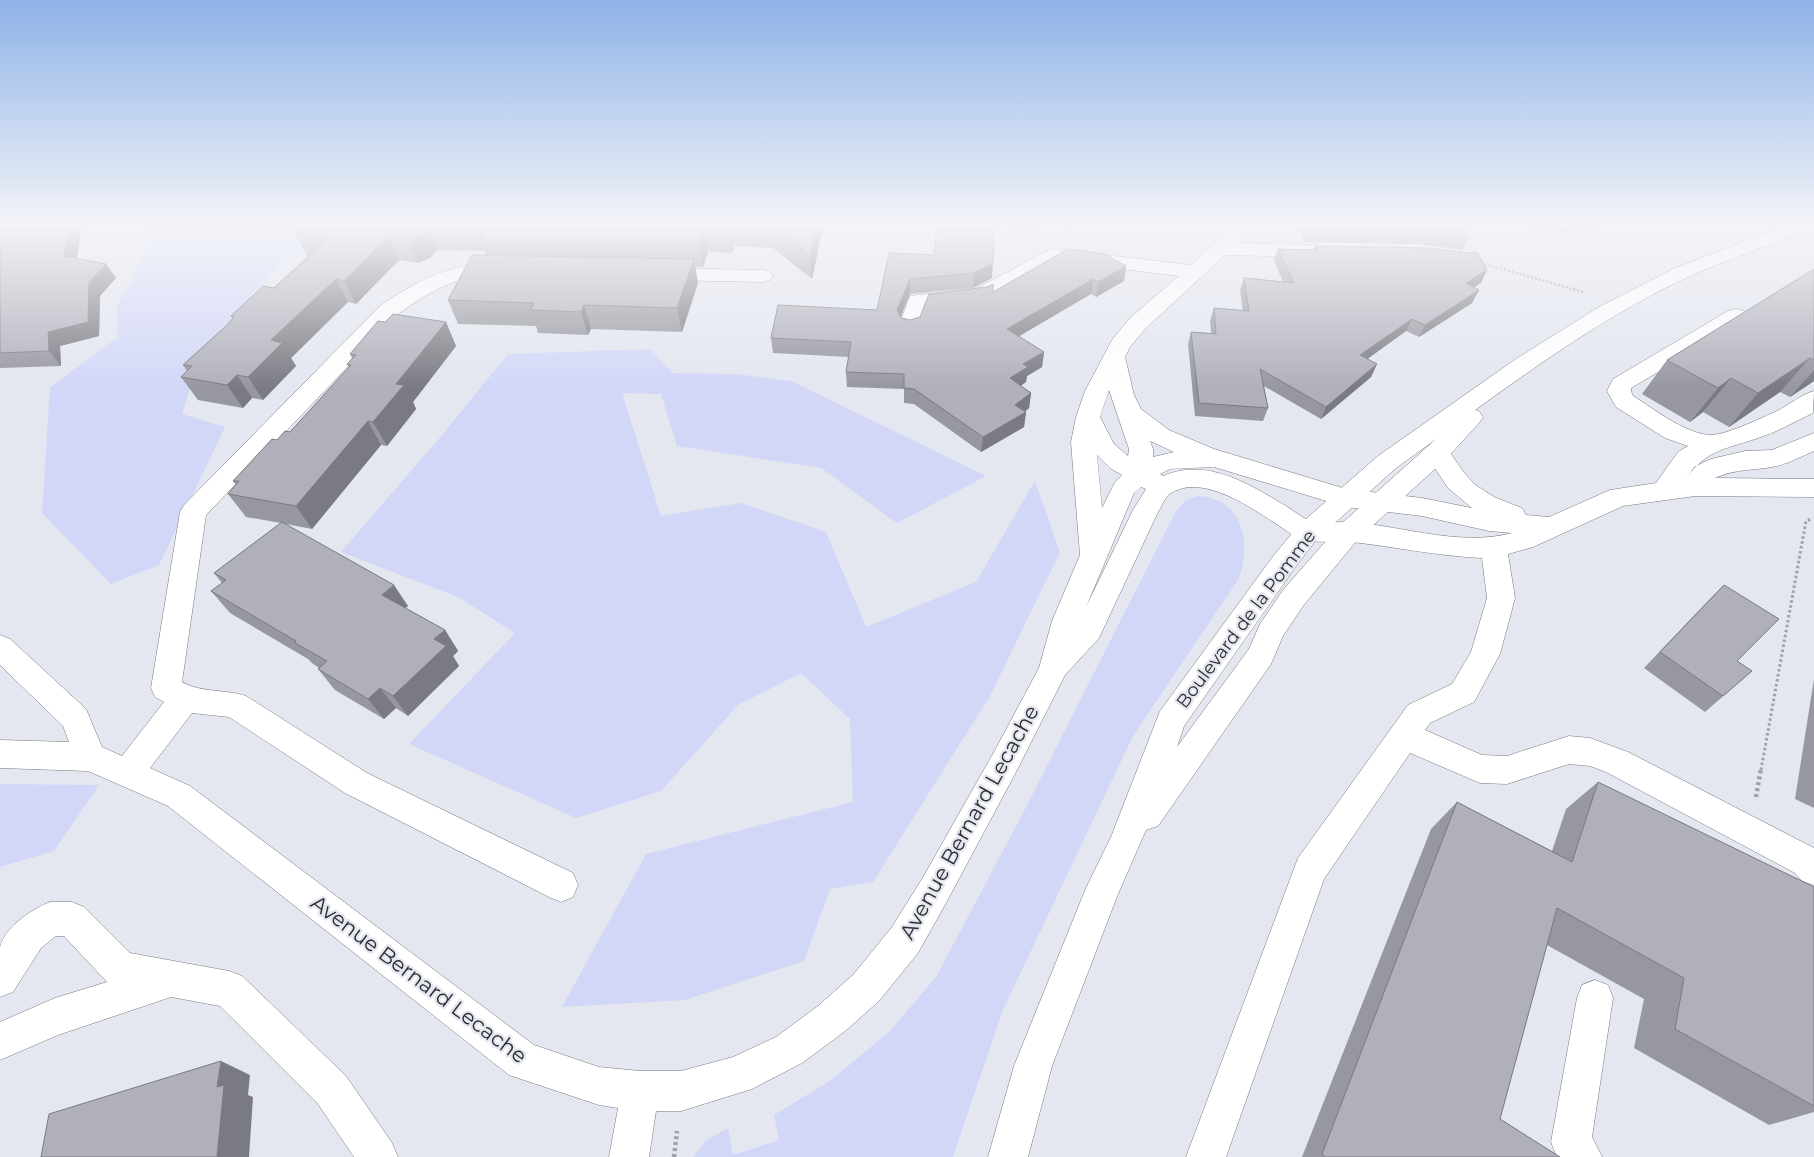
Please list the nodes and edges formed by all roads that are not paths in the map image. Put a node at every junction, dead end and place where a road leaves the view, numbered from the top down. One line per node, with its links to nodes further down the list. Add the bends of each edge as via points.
1 (441, 280): 29 (street, via 416,291 389,310 193,512 166,688)
2 (1008, 280): 6 (street, via 979,296 918,301)
3 (1187, 280): 7 (street, via 1138,323)
4 (1666, 280): 8 (street, Boulevard de la Pomme)
5 (1736, 316): 13 (street, via 1621,384 1619,391 1624,401 1674,432)
6 (910, 326)
7 (1114, 357): 10 (street); 11 (street)
8 (1521, 366): 14 (street, Boulevard de la Pomme); 20 (street, Boulevard de la Pomme, via 1387,462)
9 (1814, 399): 13 (street, via 1805,407 1754,431)
10 (1126, 405): 15 (street, via 1136,418 1166,439); 16 (street)
11 (1088, 417): 16 (street, via 1105,449 1119,462); 26 (street, via 1083,442)
12 (1814, 441): 17 (street, via 1775,458 1720,464 1703,473)
13 (1709, 444): 19 (street, via 1687,458)
14 (1437, 453): 21 (street, Boulevard de la Pomme); 22 (street, via 1460,485 1474,496 1500,511)
15 (1214, 458): 16 (street, Avenue Bernard Lecache, via 1166,460); 20 (street, Avenue Bernard Lecache)
16 (1150, 480): 23 (street, Avenue Bernard Lecache, via 1206,479 1220,482 1234,487); 26 (street, Avenue Bernard Lecache, via 1124,488); 28 (street, Avenue Bernard Lecache, via 1146,510 1089,630)
17 (1695, 487): 18 (street); 19 (street)
18 (1814, 488)
19 (1664, 491): 22 (street, via 1619,497)
20 (1346, 498): 21 (street, Avenue Bernard Lecache); 23 (street, Boulevard de la Pomme)
21 (1382, 502): 22 (street, Avenue Bernard Lecache, via 1489,521); 24 (street, Boulevard de la Pomme)
22 (1551, 527): 25 (street, via 1524,540)
23 (1308, 532): 24 (street); 34 (street, Boulevard de la Pomme, via 1171,720)
24 (1349, 532): 25 (street, via 1447,546); 34 (street, Boulevard de la Pomme, via 1293,598 1270,632 1261,655)
25 (1494, 548): 30 (street, via 1501,598 1486,654 1463,693 1419,714)
26 (1093, 556): 28 (street, Avenue Bernard Lecache, via 1066,621)
27 (0, 647): 32 (street, via 75,718)
28 (1053, 669): 41 (street, Avenue Bernard Lecache, via 934,891 905,940 866,988 831,1020 789,1050 738,1074 681,1091)
29 (185, 699): 33 (street); 36 (street, via 235,706 356,783)
30 (1404, 736): 35 (street, via 1480,769 1507,770 1569,750 1590,752 1617,762 1750,831); 45 (street, via 1310,870)
31 (0, 754): 32 (street, Avenue Bernard Lecache)
32 (90, 758): 33 (street, Avenue Bernard Lecache)
33 (127, 774): 41 (street, Avenue Bernard Lecache, via 179,796 523,1061 599,1086)
34 (1125, 843): 44 (street, Boulevard de la Pomme, via 1103,888 1033,1066)
35 (1814, 869)
36 (561, 885)
37 (173, 978): 38 (street, via 121,970 72,919 50,919 28,936); 40 (street, via 55,1017); 42 (street, via 229,989 332,1090)
38 (0, 979)
39 (1595, 998): 46 (street, via 1571,1142)
40 (0, 1041)
41 (640, 1091): 43 (street)
42 (378, 1157)
43 (629, 1157)
44 (1008, 1157)
45 (1206, 1157)
46 (1582, 1157)

